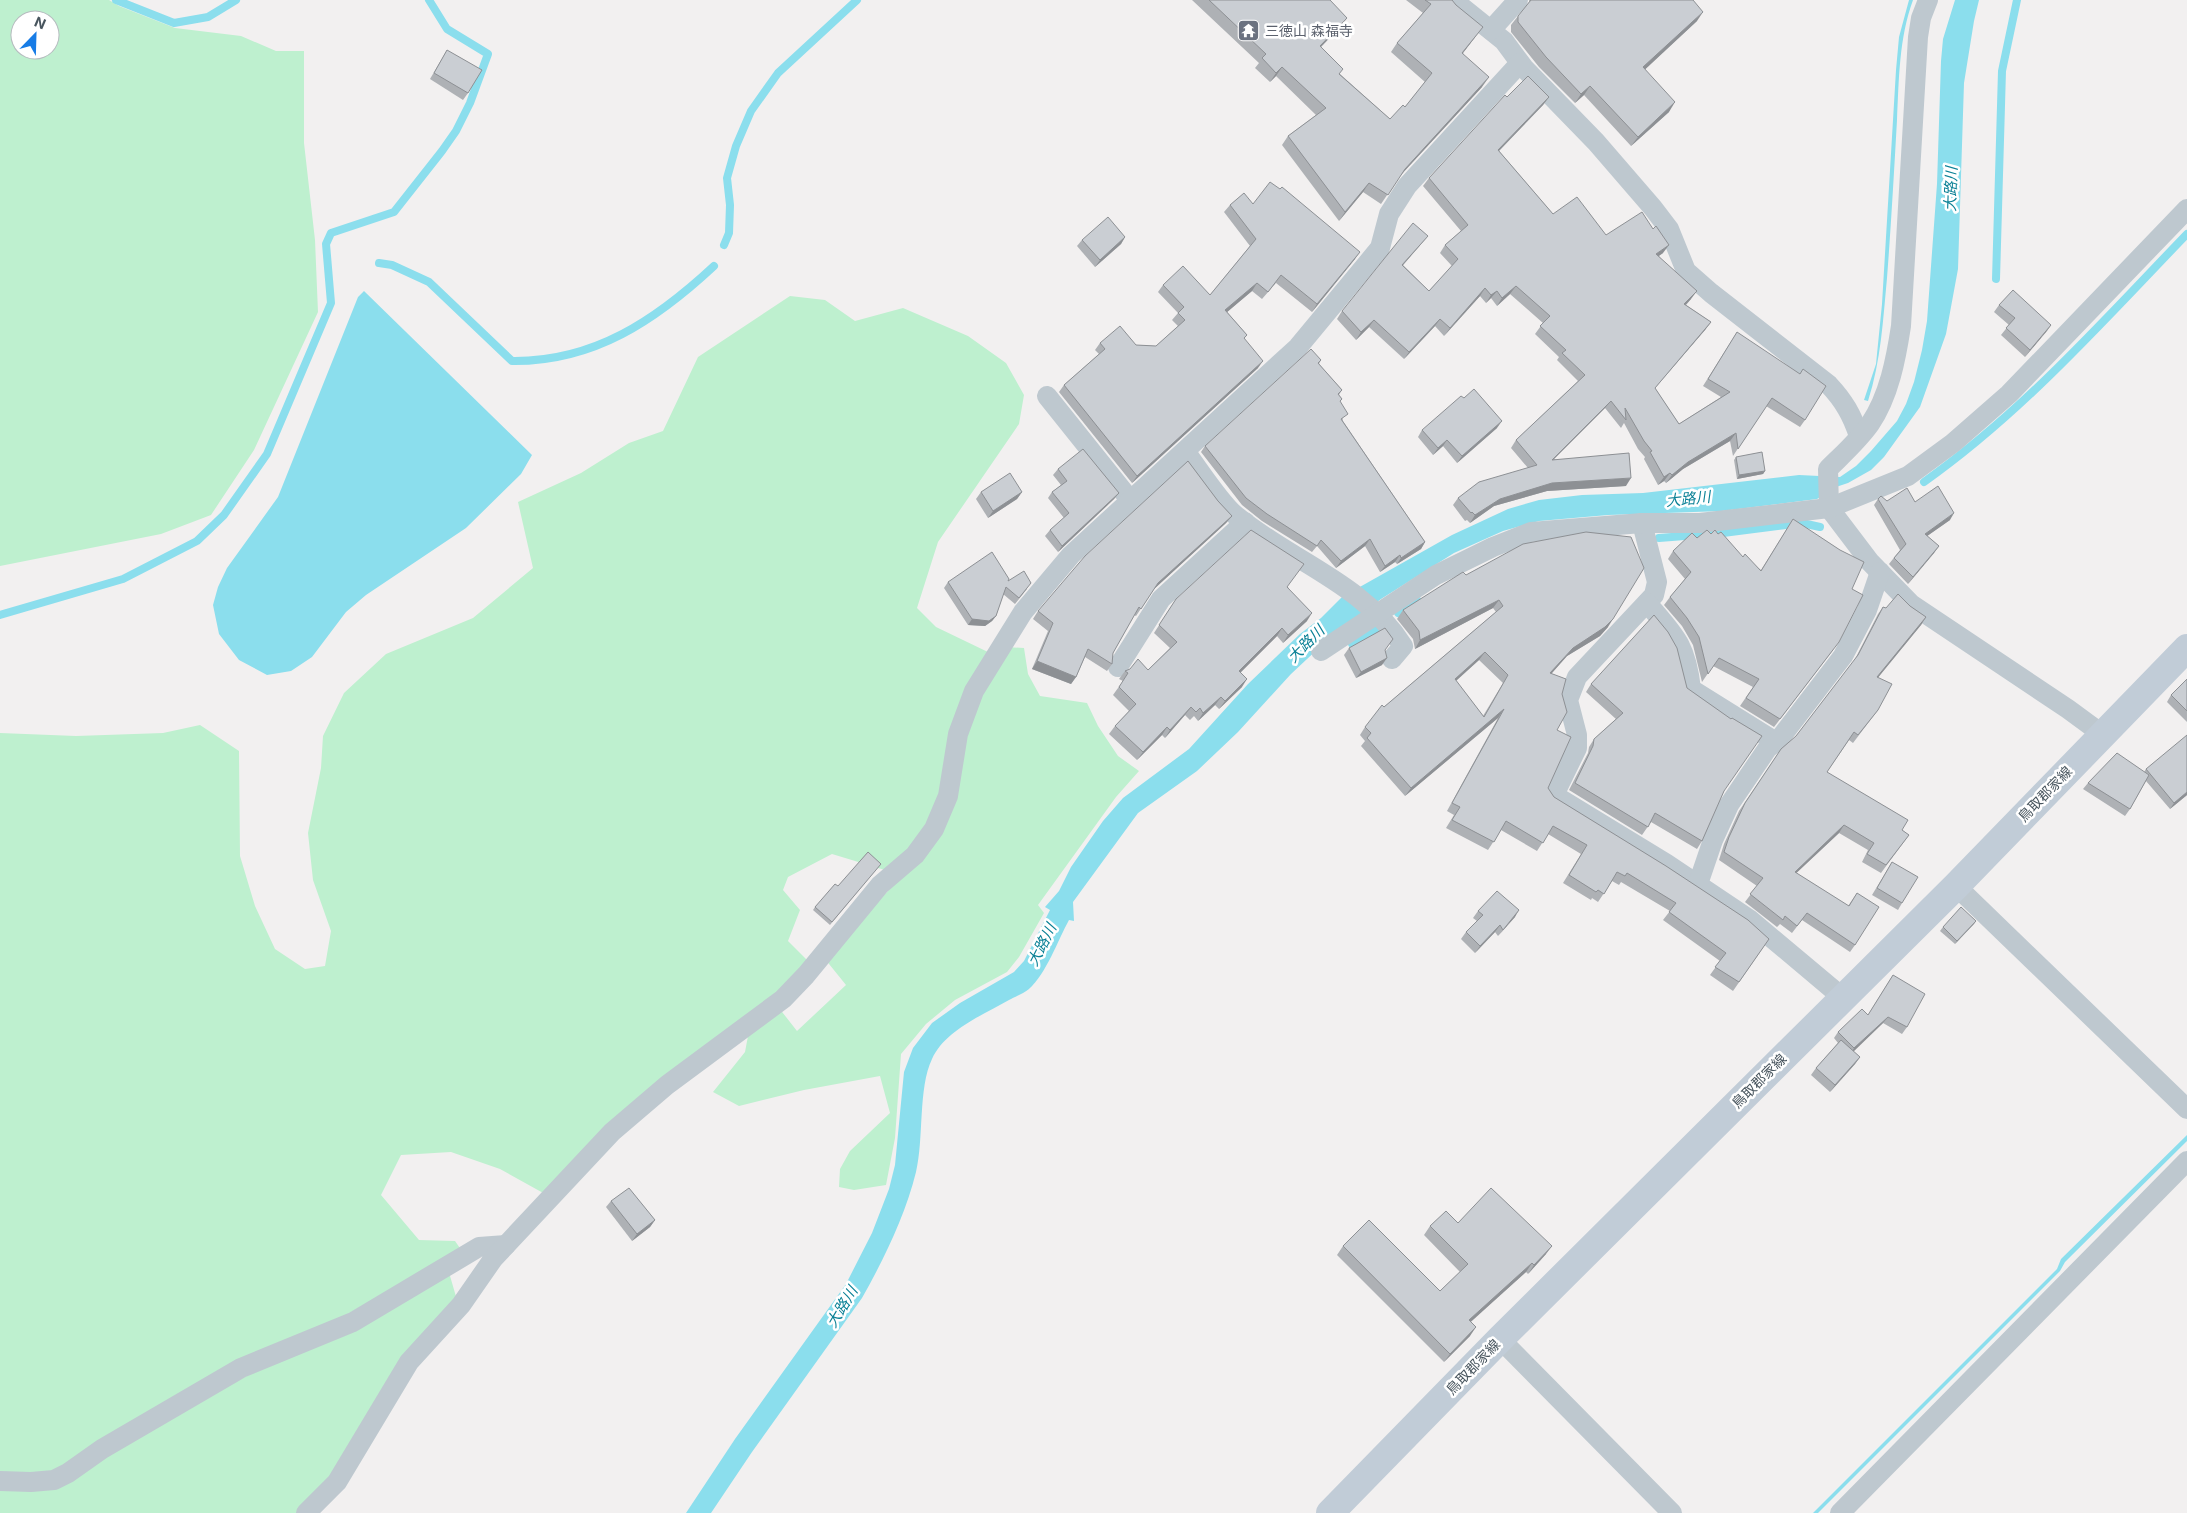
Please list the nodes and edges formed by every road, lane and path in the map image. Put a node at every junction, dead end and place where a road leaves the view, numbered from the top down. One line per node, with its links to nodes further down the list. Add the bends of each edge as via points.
1 (1453, 0): 4 (street)
2 (1518, 0): 4 (street)
3 (1928, 0): 8 (street, via 1918,38 1901,326 1895,365 1870,424)
4 (1491, 30): 5 (street, via 1504,41)
5 (1520, 63): 8 (street, via 1596,142 1653,208 1668,229 1686,271 1829,385 1843,400); 9 (street, via 1407,186 1389,214 1380,248 1303,341)
6 (2187, 209): 11 (street, via 2009,394 1953,443 1908,476)
7 (1046, 396): 10 (street)
8 (1859, 436): 11 (street, via 1828,469)
9 (1185, 451): 10 (street); 12 (street, via 1232,513)
10 (1131, 501): 28 (street, via 1071,555 1023,612 997,653 974,691 958,734 948,796 934,829 915,855 880,885 783,999 688,1069 612,1132)
11 (1829, 504): 13 (street, via 1700,523); 14 (street)
12 (1245, 522): 16 (street, via 1348,589); 20 (street, via 1161,599)
13 (1642, 523): 15 (street, via 1657,582 1654,595); 16 (street, via 1532,532 1436,575)
14 (1880, 572): 21 (street, via 1911,604); 22 (street, via 1867,610 1843,656)
15 (1647, 603): 22 (street, via 1679,640 1688,662 1691,689); 23 (street, via 1577,677 1568,700 1577,748 1554,795)
16 (1378, 613): 18 (street); 19 (street, via 1403,646)
17 (2187, 648): 21 (main road, 鳥取郡家線)
18 (1321, 651)
19 (1392, 659)
20 (1118, 667)
21 (2102, 734): 24 (main road, 鳥取郡家線)
22 (1776, 742): 23 (street, via 1729,805)
23 (1698, 884): 25 (street, via 1749,919)
24 (1956, 886): 25 (main road, 鳥取郡家線); 26 (street)
25 (1842, 997): 29 (main road, 鳥取郡家線)
26 (2187, 1109)
27 (2187, 1161): 34 (street)
28 (506, 1245): 30 (street, via 479,1247 353,1322 241,1368 54,1480); 31 (street, via 461,1305 409,1362 338,1482)
29 (1500, 1339): 32 (main road, 鳥取郡家線); 33 (street)
30 (0, 1481)
31 (306, 1513)
32 (1330, 1513)
33 (1672, 1513)
34 (1840, 1513)

